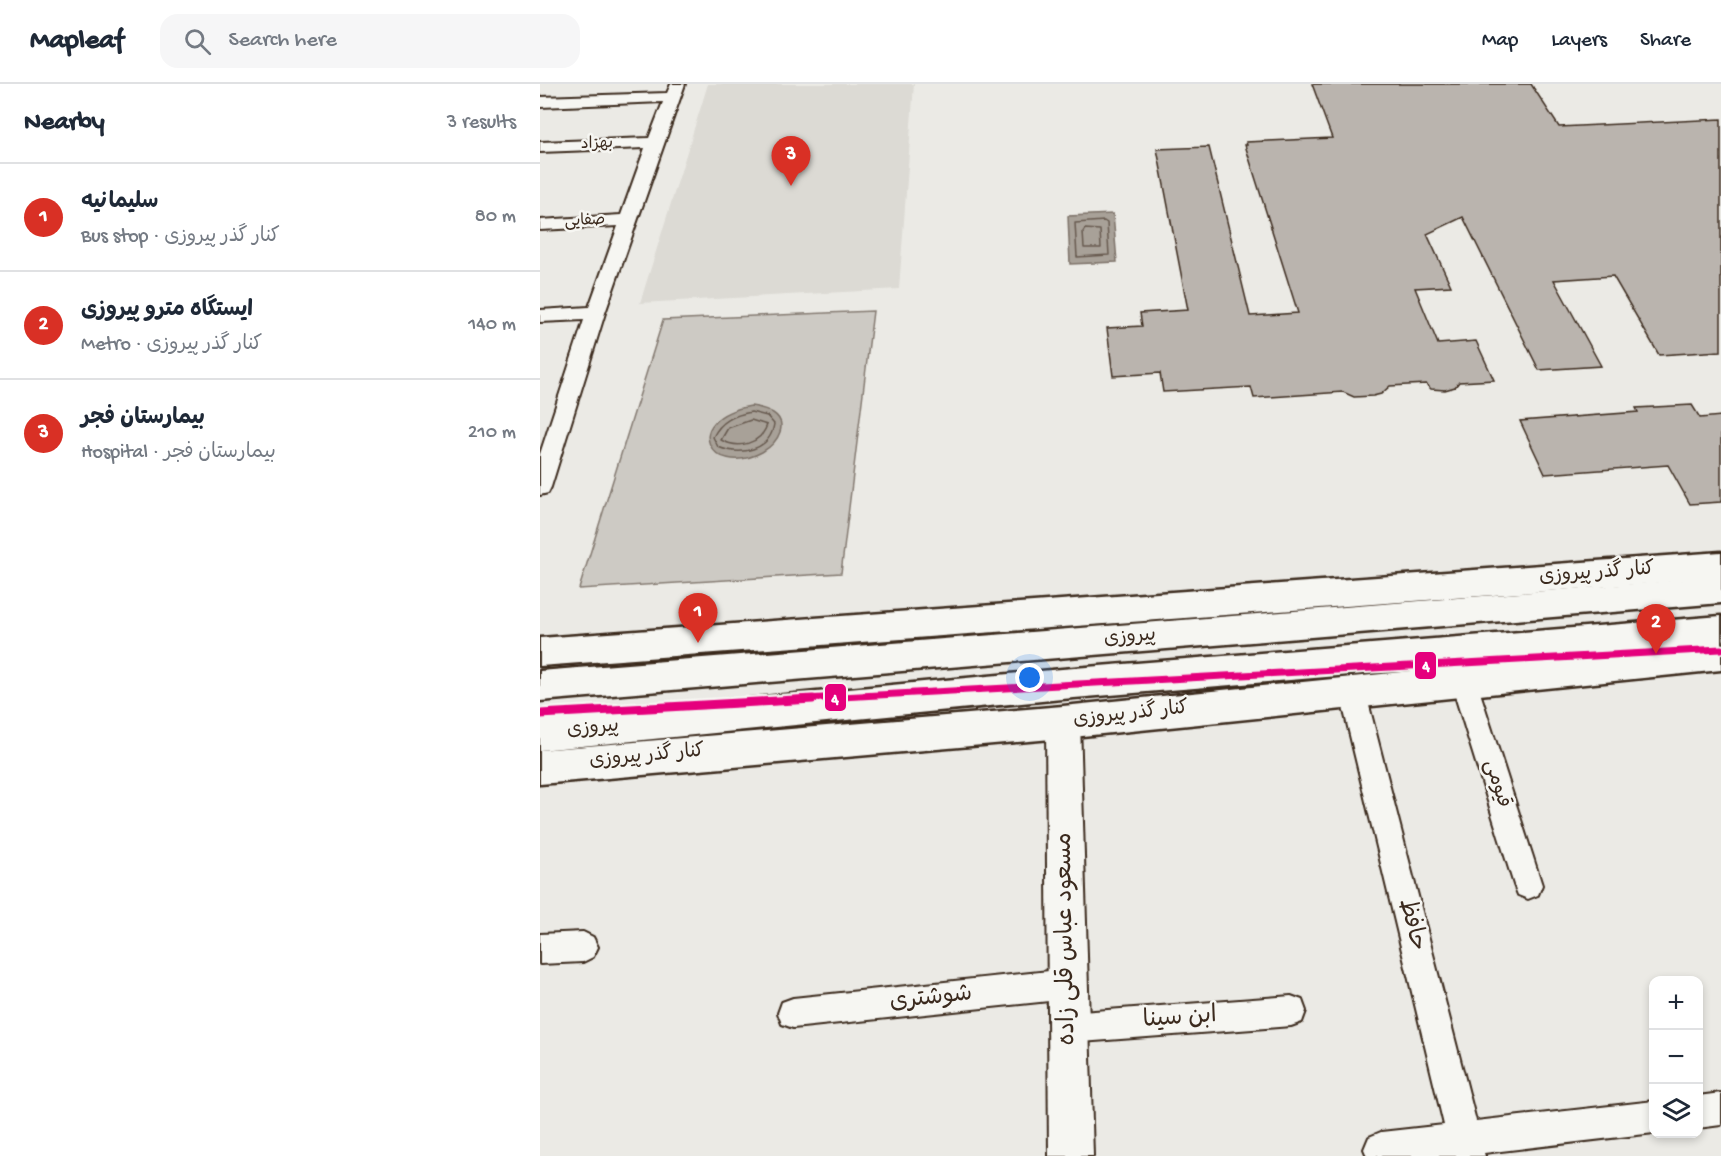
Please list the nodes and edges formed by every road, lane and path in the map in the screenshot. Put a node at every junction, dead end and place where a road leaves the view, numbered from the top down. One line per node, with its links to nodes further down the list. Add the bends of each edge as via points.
1 (676, 90): 2 (street); 3 (street)
2 (540, 102)
3 (655, 143): 4 (street, بهزاد); 5 (street)
4 (540, 147)
5 (630, 220): 6 (street, صفایی); 7 (street)
6 (540, 225)
7 (596, 313): 8 (street); 9 (street)
8 (540, 316)
9 (549, 436): 10 (street)
10 (540, 487)
11 (1721, 565): 14 (main road, کنار گذر پیروزی)
12 (1721, 590): 19 (main road, پیروزی)
13 (1721, 630): 16 (main road, پیروزی)
14 (540, 652)
15 (1721, 655): 17 (main road, کنار گذر پیروزی)
16 (1349, 677): 17 (main road, کنار گذر پیروزی); 18 (main road, پیروزی); 20 (main road, کنار گذر پیروزی); 33 (street, حافظ)
17 (1464, 682): 23 (street, قیومی)
18 (1062, 684): 20 (main road); 21 (main road, پیروزی)
19 (540, 686)
20 (1063, 722): 22 (main road, کنار گذر پیروزی); 26 (street, مسعود عباس قلی زاده)
21 (540, 734)
22 (540, 766)
23 (1528, 885)
24 (583, 947): 25 (street)
25 (540, 949)
26 (1068, 984): 28 (street, شوشتری); 29 (street, مسعود عباس قلی زاده)
27 (1292, 1011): 29 (street, ابن سینا)
28 (794, 1013)
29 (1068, 1028): 35 (street, مسعود عباس قلی زاده)
30 (1721, 1109): 31 (street)
31 (1703, 1111)
32 (1649, 1118): 33 (street)
33 (1466, 1147): 34 (street)
34 (1381, 1149)
35 (1071, 1156)

